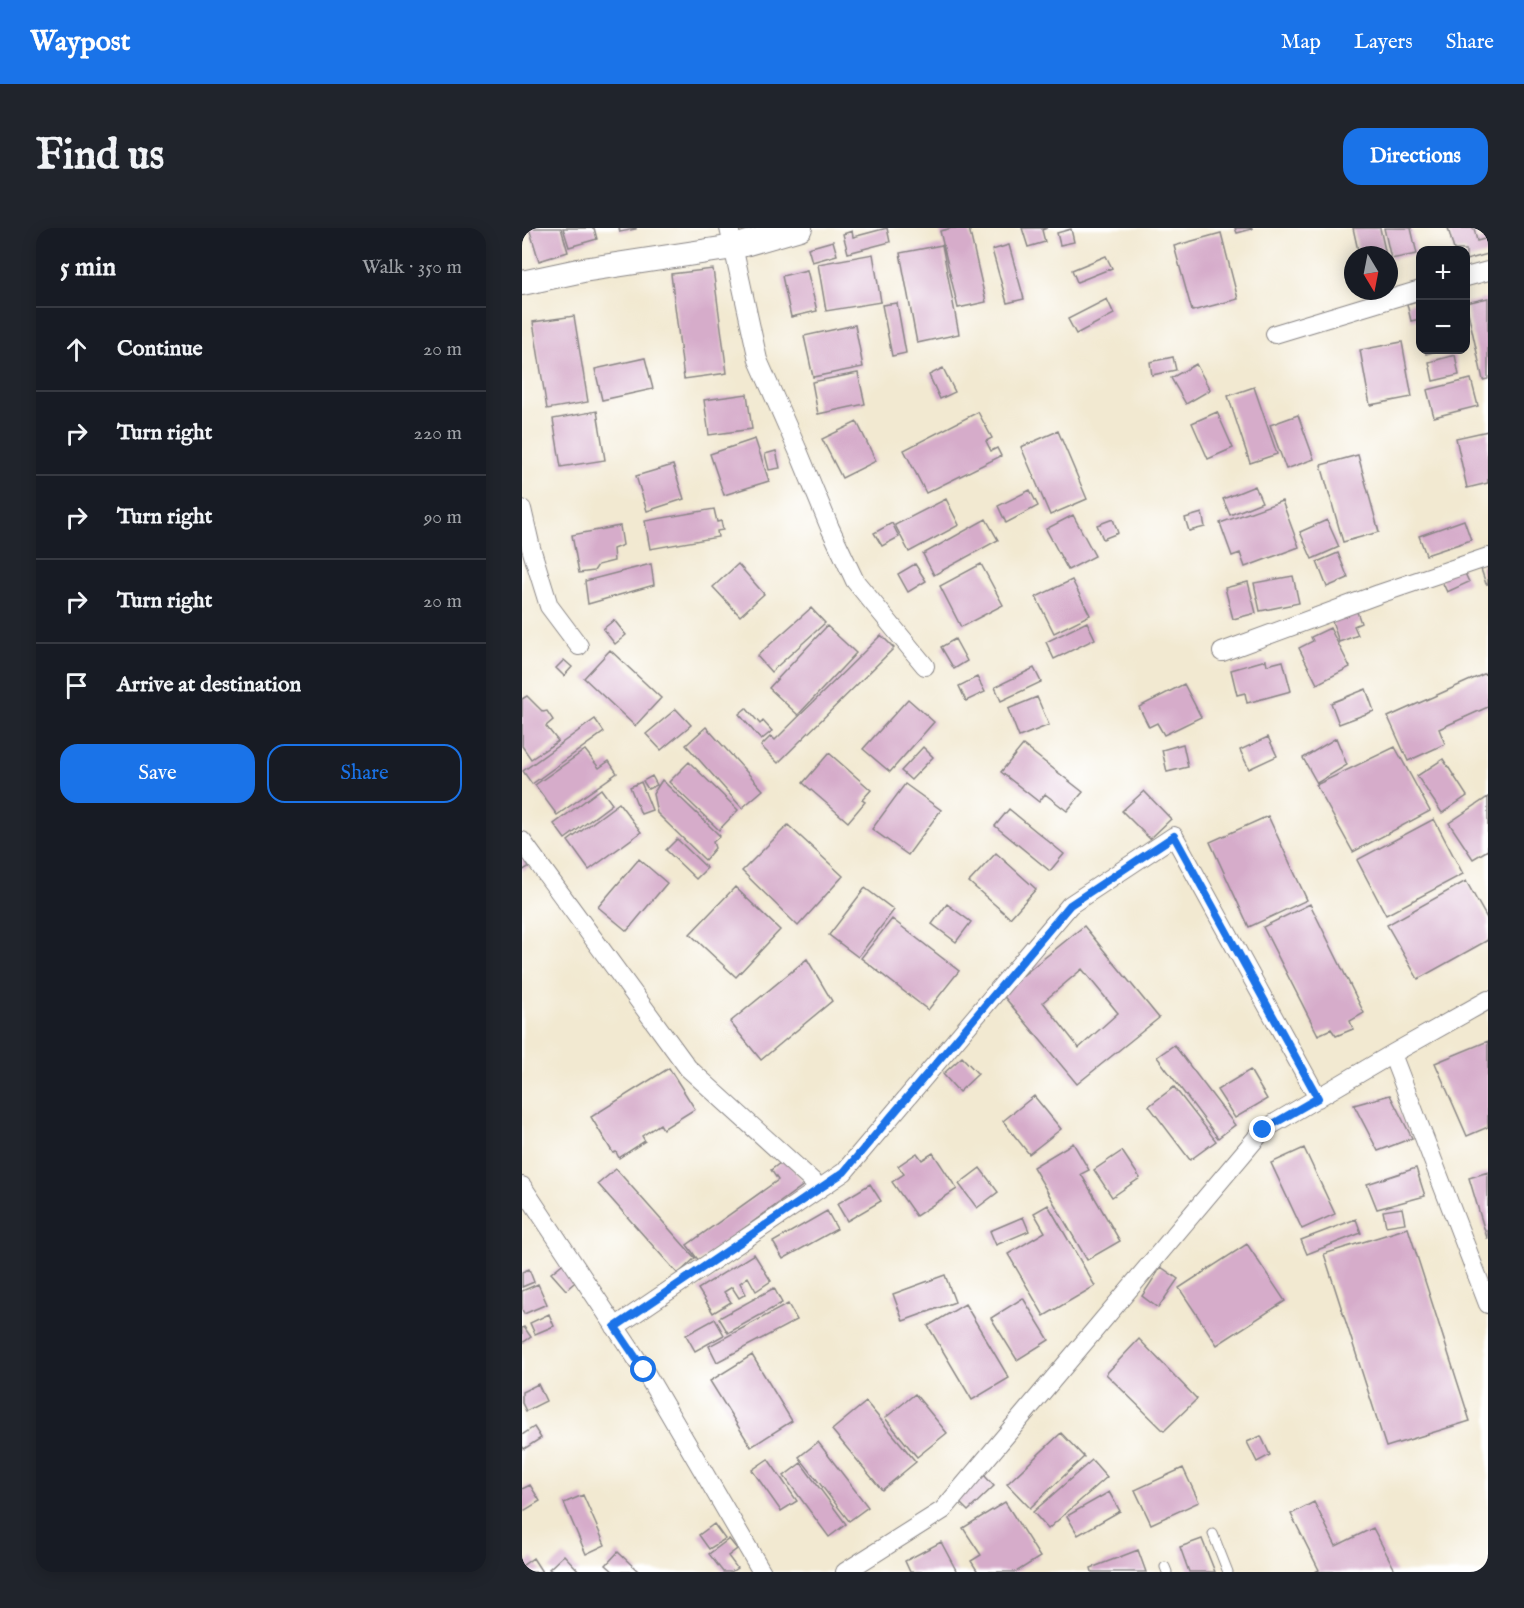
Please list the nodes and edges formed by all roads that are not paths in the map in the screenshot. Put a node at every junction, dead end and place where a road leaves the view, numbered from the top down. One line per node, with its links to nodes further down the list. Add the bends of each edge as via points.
1 (800, 228): 2 (street)
2 (731, 237): 5 (street); 12 (street, via 758,360 830,528 855,581)
3 (1488, 271): 4 (street)
4 (1470, 276)
5 (522, 283)
6 (1416, 291): 7 (street)
7 (1275, 334)
8 (522, 509): 10 (street, via 549,606)
9 (1488, 556): 11 (street)
10 (579, 646)
11 (1222, 652)
12 (925, 666)
13 (522, 841): 18 (street, via 688,1068)
14 (1488, 1000): 15 (street)
15 (1392, 1054): 16 (street); 19 (street)
16 (1318, 1098): 18 (street, via 1174,836 1070,905 844,1172); 23 (street, via 1263,1130 944,1510)
17 (522, 1186): 20 (street)
18 (820, 1188): 20 (street)
19 (1488, 1304)
20 (615, 1327): 22 (street)
21 (1214, 1534): 24 (lane)
22 (762, 1572)
23 (845, 1572)
24 (1228, 1572)

